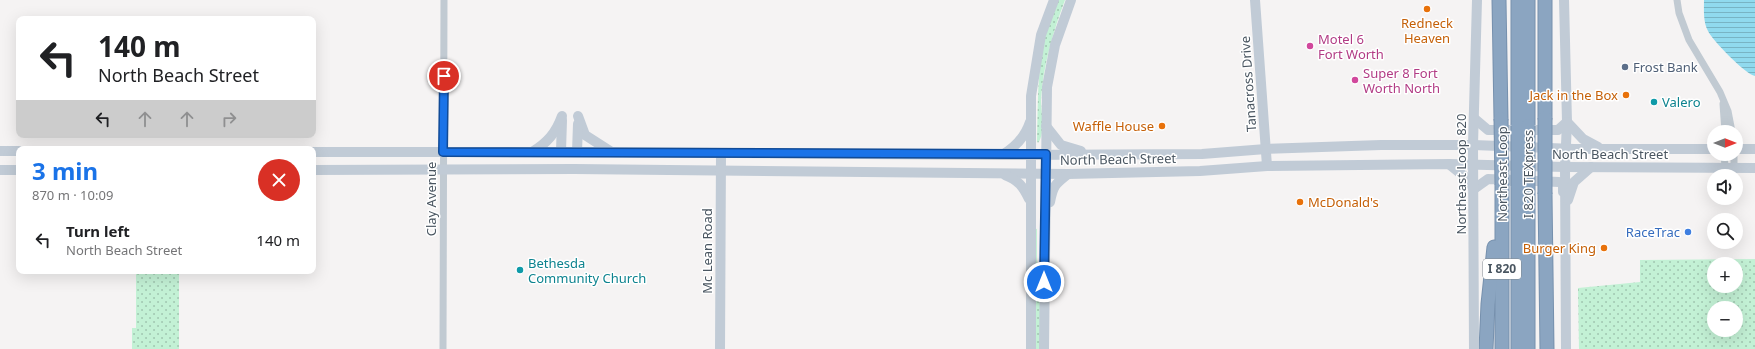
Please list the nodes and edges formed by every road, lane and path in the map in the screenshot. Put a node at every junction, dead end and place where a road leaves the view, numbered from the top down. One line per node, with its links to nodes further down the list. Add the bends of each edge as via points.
1 (444, 0): 31 (street, Clay Avenue)
2 (1054, 0): 13 (main road, via 1036,56 1031,96)
3 (1071, 0): 18 (main road, via 1050,68)
4 (1255, 0): 23 (main road, Tanacross Drive)
5 (1477, 0): 14 (main road, Northeast Loop 820)
6 (1499, 0): 59 (highway, Northeast Loop / I 820, bridge)
7 (1518, 0): 19 (highway, I 820 TEXpress)
8 (1528, 0): 19 (highway, I 820 TEXpress)
9 (1545, 0): 64 (highway, bridge)
10 (1564, 0): 15 (main road)
11 (1677, 0): 12 (street, via 1689,40 1720,92)
12 (1723, 102): 16 (street); 17 (street)
13 (1032, 116): 36 (main road); 39 (main road, via 1021,139 1013,149)
14 (1475, 120): 15 (main road, via 1488,130 1558,130); 20 (main road, Northeast Loop 820)
15 (1567, 122): 21 (main road); 22 (main road, via 1583,139)
16 (1725, 125)
17 (1731, 125)
18 (1046, 126): 37 (main road); 38 (main road, via 1061,145)
19 (1523, 126): 58 (highway, I 820 TEXpress, bridge)
20 (1474, 145): 21 (main road, North Beach Street); 23 (main road, North Beach Street); 43 (main road, Northeast Loop 820)
21 (1565, 148): 22 (main road, North Beach Street); 47 (main road)
22 (1600, 148): 24 (main road, North Beach Street)
23 (1266, 149): 38 (main road, North Beach Street, via 1202,154); 44 (main road, Tanacross Drive)
24 (1707, 149)
25 (1743, 149): 26 (main road)
26 (1755, 149)
27 (3, 150): 28 (main road)
28 (16, 151)
29 (561, 151): 32 (main road, North Beach Street); 32 (main road, via 562,116 549,139); 33 (main road, North Beach Street)
30 (316, 152): 31 (main road, North Beach Street)
31 (443, 152): 32 (main road, North Beach Street); 52 (street, Clay Avenue)
32 (532, 152)
33 (577, 152): 34 (main road, North Beach Street); 34 (main road, via 578,116 585,135)
34 (612, 152): 35 (main road, North Beach Street)
35 (721, 153): 39 (main road, North Beach Street); 53 (main road, Mc Lean Road)
36 (1030, 154): 37 (main road, North Beach Street); 39 (main road, North Beach Street); 55 (main road)
37 (1046, 154): 38 (main road, North Beach Street); 56 (main road)
38 (1100, 154)
39 (1002, 155)
40 (1727, 161): 46 (street)
41 (1732, 161): 46 (street)
42 (1449, 164): 43 (main road, North Beach Street); 44 (main road, North Beach Street); 60 (main road, via 1465,177)
43 (1474, 165): 47 (main road, North Beach Street); 60 (main road, Northeast Loop 820)
44 (1267, 166): 57 (main road, North Beach Street, via 1200,171)
45 (1591, 167): 46 (main road, North Beach Street); 47 (main road, North Beach Street); 62 (main road, via 1574,182)
46 (1730, 167): 48 (main road, North Beach Street)
47 (1565, 168): 62 (main road)
48 (1755, 168)
49 (0, 170): 50 (main road)
50 (16, 170)
51 (316, 170): 52 (main road, North Beach Street)
52 (443, 170): 53 (main road, North Beach Street); 65 (street, Clay Avenue)
53 (721, 171): 54 (main road, North Beach Street); 66 (main road, Mc Lean Road)
54 (1000, 172): 55 (main road, North Beach Street); 61 (main road, via 1016,179)
55 (1030, 173): 56 (main road, North Beach Street); 61 (main road)
56 (1046, 173): 57 (main road, North Beach Street); 63 (main road)
57 (1068, 174): 63 (main road, via 1052,188)
58 (1523, 186): 72 (highway, I 820 TEXpress); 73 (highway, I 820 TEXpress)
59 (1502, 187): 70 (highway, via 1495,197 1494,250); 71 (highway, Northeast Loop / I 820)
60 (1474, 189): 62 (main road, via 1488,179 1559,182 1562,184); 69 (main road, Northeast Loop 820)
61 (1030, 203): 67 (main road)
62 (1566, 207): 76 (main road)
63 (1045, 213): 68 (main road)
64 (1546, 260): 74 (highway); 75 (highway, via 1552,274)
65 (443, 349)
66 (720, 349)
67 (1031, 349)
68 (1044, 349)
69 (1474, 349)
70 (1486, 349)
71 (1502, 349)
72 (1518, 349)
73 (1528, 349)
74 (1547, 349)
75 (1555, 349)
76 (1566, 349)

